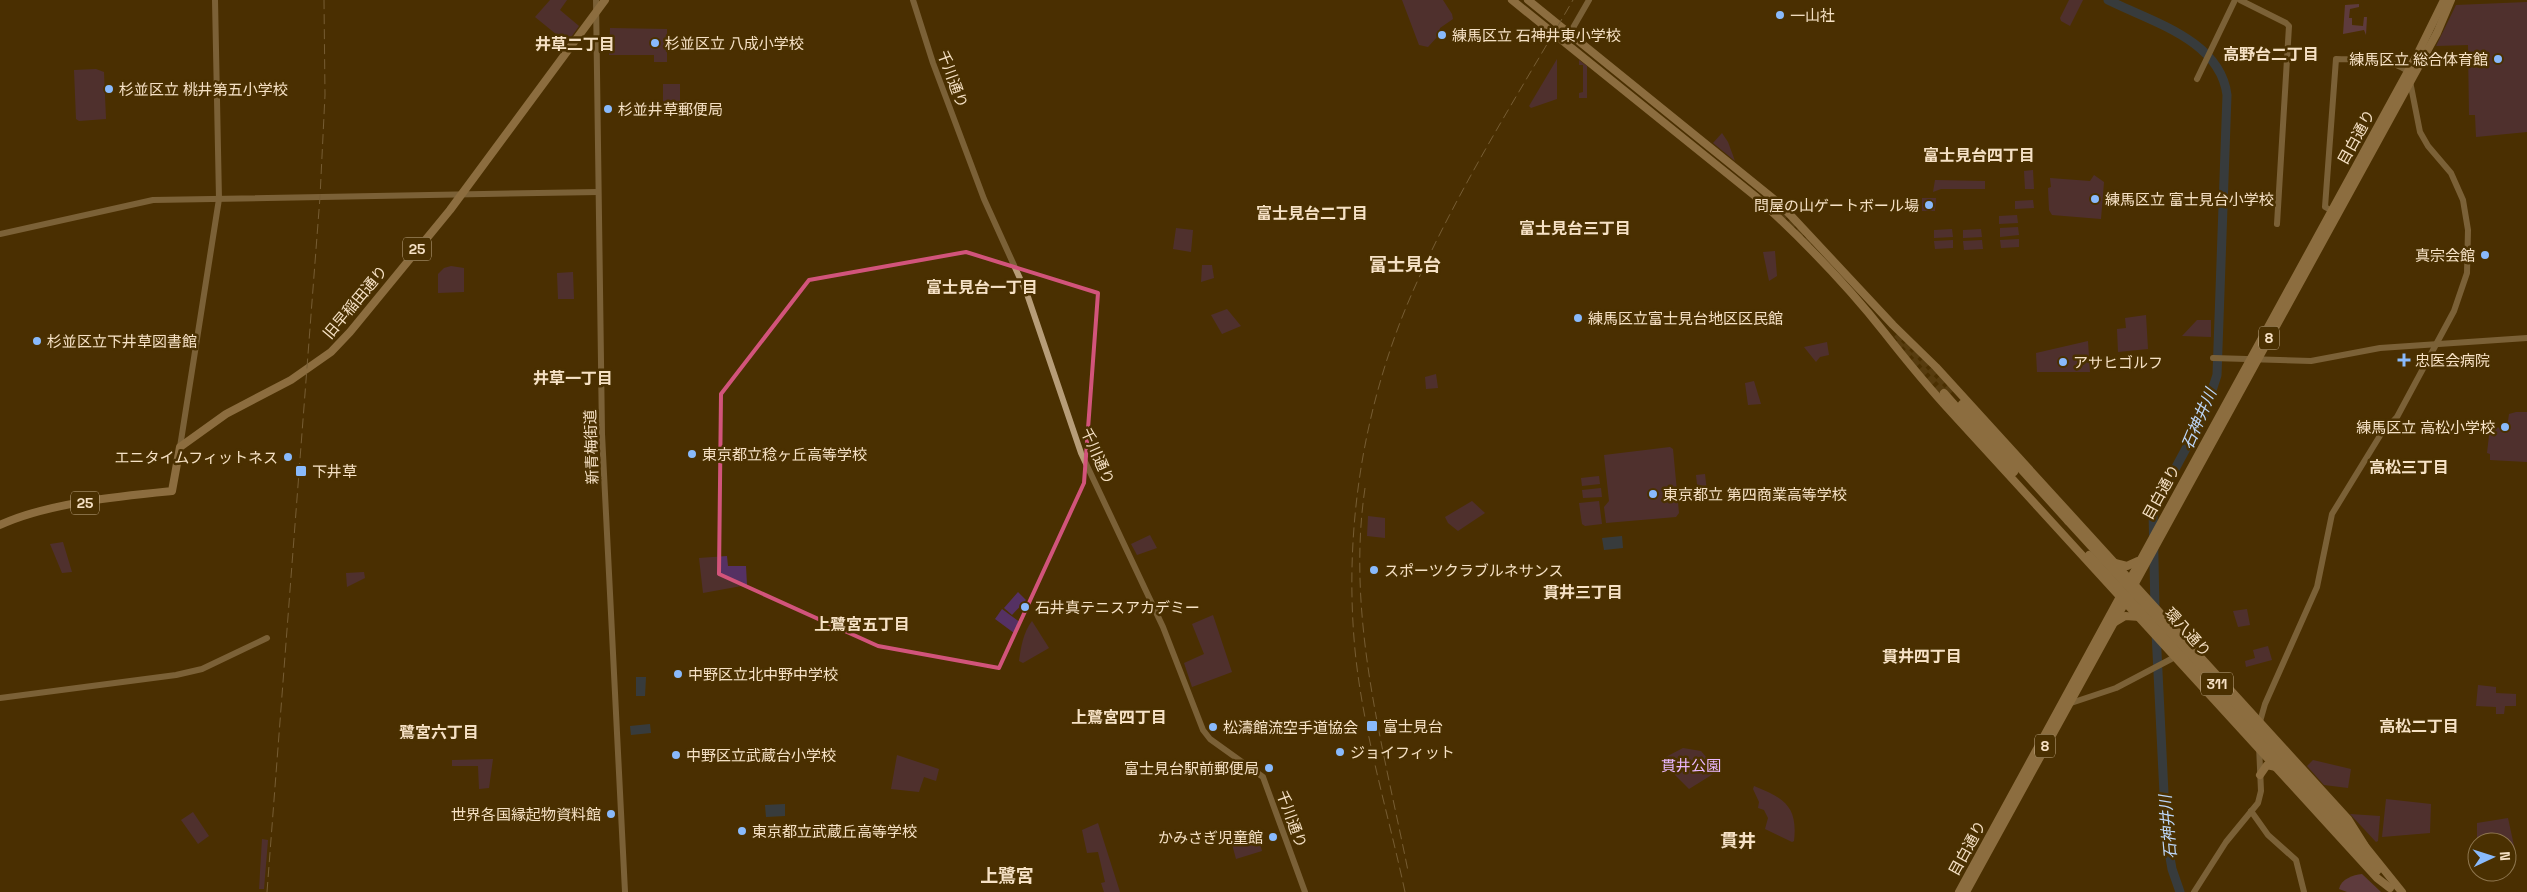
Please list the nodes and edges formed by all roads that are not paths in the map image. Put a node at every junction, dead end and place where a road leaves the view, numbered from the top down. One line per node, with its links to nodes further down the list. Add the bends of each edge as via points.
1 (215, 0): 19 (street)
2 (596, 0): 12 (street, 新青梅街道)
3 (604, 0): 12 (main road, 旧早稲田通り / 25)
4 (913, 0): 56 (street, 千川通り, via 984,198 1027,294 1081,453 1163,627 1203,730 1210,739 1263,777)
5 (1512, 0): 29 (main road, via 1778,217 1878,324 1917,374)
6 (1528, 0): 13 (main road)
7 (1589, 0): 13 (street)
8 (2235, 0): 15 (street)
9 (2240, 0): 21 (street, via 2289,26)
10 (2444, 0): 14 (main road, 目白通り / 8)
11 (2451, 0): 16 (main road, 目白通り / 8)
12 (596, 13): 17 (street, 新青梅街道); 18 (main road, 旧早稲田通り / 25)
13 (1570, 33): 29 (main road, via 1781,205 1936,367)
14 (2408, 71): 16 (street); 20 (main road, 目白通り / 8); 20 (street, via 2383,61 2336,59 2325,207)
15 (2197, 78)
16 (2410, 81): 20 (main road, 目白通り / 8); 24 (street, via 2420,132 2458,184 2468,230 2465,283 2454,312)
17 (598, 192): 18 (street); 55 (street, 新青梅街道, via 602,434)
18 (461, 194): 19 (street); 28 (main road, 旧早稲田通り / 25, via 331,352 286,384 226,414)
19 (219, 199): 22 (street, via 142,201); 28 (street)
20 (2335, 212): 26 (main road, 目白通り / 8)
21 (2277, 224)
22 (0, 234)
23 (2527, 338): 24 (street)
24 (2436, 344): 26 (street, via 2380,348 2311,361); 48 (street, via 2397,417 2381,434 2332,514 2318,587)
25 (2213, 358): 26 (street)
26 (2253, 360): 35 (main road, 目白通り / 8, via 2159,541); 35 (main road, 目白通り / 8, via 2146,548)
27 (1948, 393): 29 (main road, 環八通り / 311)
28 (180, 447): 34 (main road, 25, via 172,491 117,496 33,514)
29 (2012, 465): 30 (main road); 31 (main road, 環八通り / 311); 32 (main road, 環八通り / 311); 32 (main road, via 2033,478); 33 (main road)
30 (2020, 482): 31 (main road); 33 (main road)
31 (2032, 492): 53 (main road, 環八通り / 311, bridge)
32 (2050, 496): 36 (main road); 53 (main road, 環八通り / 311, bridge, via 2068,521)
33 (2035, 502): 38 (main road)
34 (0, 525)
35 (2143, 561): 36 (main road, via 2127,566); 37 (main road, 目白通り / 8)
36 (2113, 562): 37 (main road)
37 (2132, 581): 38 (main road, 目白通り / 8); 41 (main road)
38 (2123, 599): 39 (main road, 311); 40 (main road, 目白通り / 8); 47 (main road, 目白通り / 8)
39 (2140, 617): 40 (main road, via 2125,616); 43 (main road, 311)
40 (2113, 624): 46 (main road, 目白通り / 8)
41 (2178, 631): 43 (main road, via 2178,647 2174,649); 48 (main road)
42 (267, 638): 45 (street, via 202,669 176,675)
43 (2165, 645): 44 (main road, 311)
44 (2175, 657): 46 (street, via 2116,688); 49 (main road, 311)
45 (0, 698)
46 (2069, 704): 47 (street); 58 (main road, 目白通り / 8)
47 (2060, 707): 57 (main road, 目白通り / 8)
48 (2259, 721): 49 (street); 53 (main road, via 2348,819)
49 (2258, 748): 50 (main road, 311); 51 (street)
50 (2276, 767): 51 (main road, via 2267,765); 54 (main road, 311, via 2377,878)
51 (2260, 774): 52 (street, via 2260,797)
52 (2251, 811): 59 (street, via 2226,842); 60 (street, via 2268,835 2296,860)
53 (2363, 849): 54 (main road, 環八通り / 311); 61 (main road, 環八通り / 311)
54 (2392, 890)
55 (625, 892)
56 (1305, 892)
57 (1959, 892)
58 (1966, 892)
59 (2194, 892)
60 (2304, 892)
61 (2402, 892)

